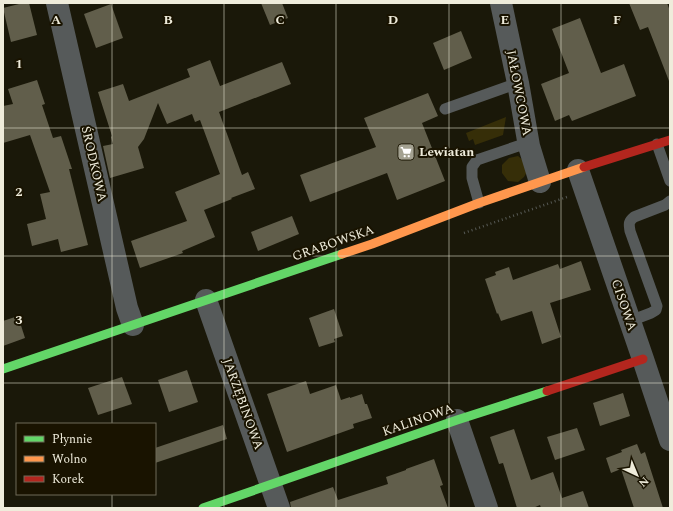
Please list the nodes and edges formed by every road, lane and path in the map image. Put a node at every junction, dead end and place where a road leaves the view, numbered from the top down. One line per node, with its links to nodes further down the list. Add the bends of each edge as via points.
1 (57, 3): 15 (street, ŚRODKOWA)
2 (501, 3): 3 (street, JAŁOWCOWA)
3 (518, 83): 4 (lane); 7 (street, JAŁOWCOWA)
4 (445, 109)
5 (670, 140): 6 (street, GRABOWSKA)
6 (657, 144): 8 (street, GRABOWSKA); 9 (lane)
7 (529, 146): 10 (street, JAŁOWCOWA); 12 (lane, via 518,146 477,160 472,167 472,178)
8 (578, 170): 10 (street, GRABOWSKA); 14 (street, CISOWA)
9 (670, 181)
10 (540, 182): 12 (street, GRABOWSKA)
11 (670, 201): 14 (lane, via 634,217 629,225 657,306 651,313)
12 (479, 204): 13 (street, GRABOWSKA, via 372,244)
13 (206, 300): 15 (street, GRABOWSKA); 20 (street, JARZĘBINOWA)
14 (630, 321): 16 (street, CISOWA)
15 (133, 325): 17 (street, GRABOWSKA)
16 (643, 359): 18 (street, KALINOWA); 19 (street, CISOWA)
17 (3, 368)
18 (457, 420): 20 (street, KALINOWA); 23 (street)
19 (670, 440)
20 (272, 485): 21 (street, KALINOWA); 22 (street, JARZĘBINOWA)
21 (203, 508)
22 (279, 508)
23 (487, 508)

